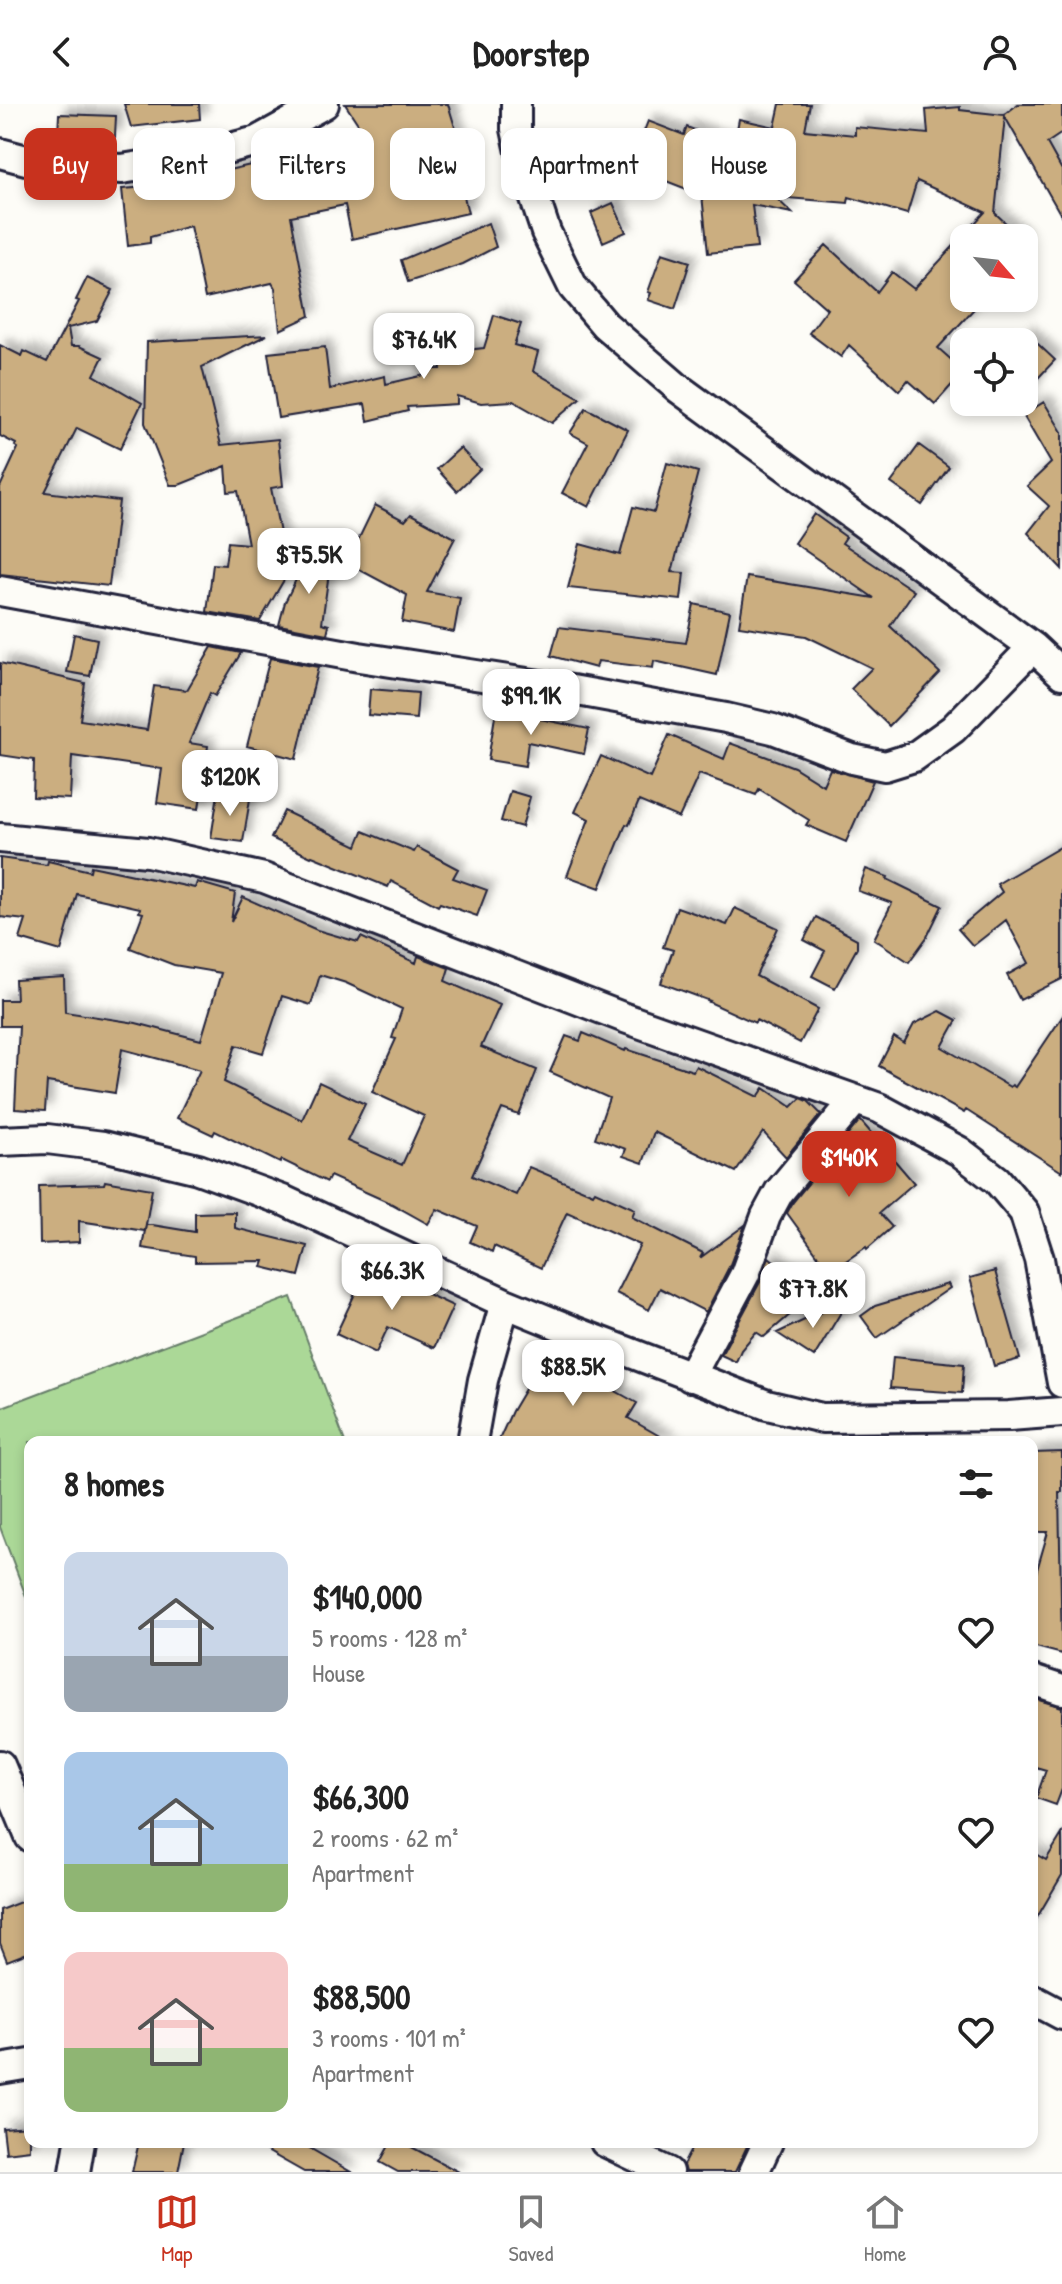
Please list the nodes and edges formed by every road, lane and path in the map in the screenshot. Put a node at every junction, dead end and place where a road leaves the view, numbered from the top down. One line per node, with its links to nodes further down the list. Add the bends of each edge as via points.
1 (324, 104): 3 (street, via 257,141 122,169 45,165)
2 (516, 104): 5 (street, via 521,154 546,232 573,287 605,325 678,388)
3 (0, 153)
4 (0, 591): 5 (street, via 726,718 885,766 914,757 953,729)
5 (1033, 647): 6 (street)
6 (1062, 674)
7 (0, 838): 8 (street, via 148,852 264,878)
8 (854, 1101): 11 (street, via 779,1192 745,1274); 12 (street, via 879,1108 959,1151 997,1180 1024,1212 1039,1259)
9 (0, 1141): 10 (street, via 89,1144 198,1169 285,1201)
10 (505, 1303): 11 (street); 15 (street)
11 (690, 1377): 14 (street)
12 (1062, 1383)
13 (1062, 1412): 14 (street)
14 (823, 1430)
15 (473, 1436)
16 (1038, 1682): 17 (street)
17 (1062, 1690)
18 (0, 1765): 19 (street)
19 (24, 1823)
20 (1038, 2002): 21 (street)
21 (1062, 2015)
22 (24, 2065): 23 (street)
23 (0, 2069)
24 (79, 2148): 27 (street)
25 (618, 2148): 28 (street)
26 (765, 2148): 29 (street)
27 (75, 2172)
28 (668, 2172)
29 (754, 2172)

